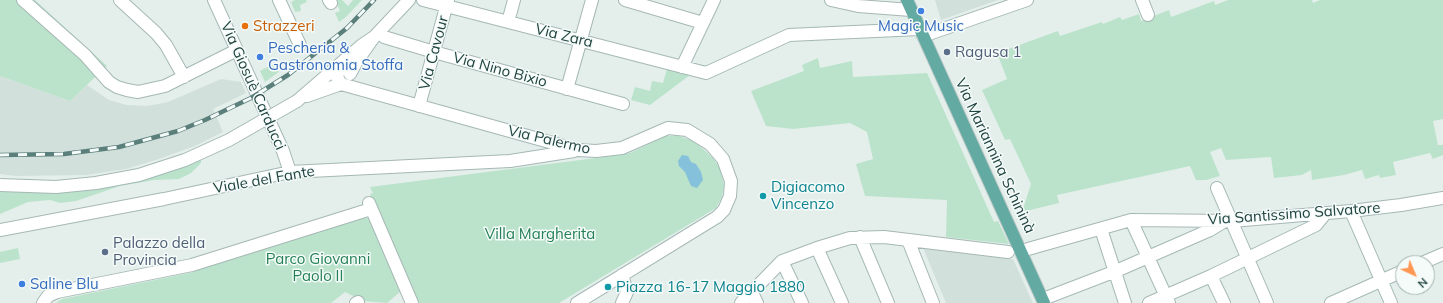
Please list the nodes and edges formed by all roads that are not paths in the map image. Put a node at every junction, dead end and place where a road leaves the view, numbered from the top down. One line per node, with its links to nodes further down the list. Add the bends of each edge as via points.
1 (22, 0): 28 (street, via 117,87 138,92 164,86)
2 (120, 0): 28 (street, via 166,45)
3 (214, 0): 24 (street, Via Giosuè Carducci)
4 (279, 0): 23 (street)
5 (409, 0): 21 (street)
6 (423, 0): 14 (street, Via Zara)
7 (514, 0): 18 (street)
8 (592, 0): 22 (street)
9 (625, 0): 19 (street)
10 (714, 0): 19 (street)
11 (831, 0): 15 (street)
12 (1027, 0): 20 (street)
13 (1142, 0): 17 (street)
14 (447, 3): 18 (street, Via Zara); 25 (street, Via Cavour)
15 (859, 3): 16 (street)
16 (909, 5): 20 (main road, Via Mariannina Schininà)
17 (1148, 15)
18 (508, 22): 22 (street, Via Zara)
19 (703, 23): 26 (street)
20 (921, 33): 26 (street, Via Zara, via 789,35 706,73); 61 (main road, Via Mariannina Schininà)
21 (377, 35): 25 (street, Via Nino Bixio); 27 (street)
22 (581, 41): 26 (street, Via Zara); 29 (street)
23 (300, 45)
24 (237, 50): 28 (street); 36 (street, Via Giosuè Carducci)
25 (434, 52): 29 (street, Via Nino Bixio); 32 (street, Via Cavour)
26 (682, 67)
27 (341, 75): 30 (street); 30 (street); 32 (street, Via Palermo, via 364,91)
28 (184, 77)
29 (567, 89): 31 (street, Via Nino Bixio)
30 (297, 100): 37 (street, bridge, via 229,140 185,160 139,175 56,187)
31 (623, 104)
32 (420, 106): 33 (street, Via Palermo)
33 (528, 137): 34 (street, Via Palermo); 35 (street, via 532,148)
34 (578, 150): 35 (street, Viale del Fante); 55 (street, Via Palermo, via 622,148 668,128 687,130 710,144 727,168 731,188 724,210 717,217)
35 (526, 158): 36 (street, Viale del Fante, via 510,161)
36 (290, 172): 45 (street, Viale del Fante)
37 (0, 185)
38 (1217, 188): 43 (street)
39 (1443, 198): 40 (street, Via Santissimo Salvatore)
40 (1351, 211): 41 (street, Via Santissimo Salvatore); 58 (street)
41 (1326, 214): 43 (street, Via Santissimo Salvatore); 52 (street, via 1316,225)
42 (1131, 220): 43 (street, Via Santissimo Salvatore); 44 (street, Via Santissimo Salvatore); 51 (street)
43 (1229, 221): 51 (street); 52 (street)
44 (1101, 229): 49 (street, Via Santissimo Salvatore); 54 (street)
45 (0, 230)
46 (860, 237): 47 (street); 48 (street); 70 (street)
47 (908, 240): 50 (street); 71 (street)
48 (817, 248): 53 (street); 69 (street)
49 (1028, 249)
50 (1008, 252)
51 (1148, 257): 54 (street); 60 (street)
52 (1249, 258): 57 (street); 75 (street)
53 (782, 261): 59 (street); 68 (street)
54 (1116, 271): 61 (street); 72 (street)
55 (624, 274): 64 (street, Via Palermo); 65 (street, via 626,292)
56 (1395, 275): 58 (street)
57 (1211, 276): 60 (street); 74 (street)
58 (1381, 281): 76 (street); 77 (street)
59 (751, 291): 66 (street); 67 (street)
60 (1167, 299): 73 (street)
61 (1044, 301)
62 (43, 303): 63 (street, via 48,296 57,292 192,265 370,206)
63 (412, 303)
64 (577, 303)
65 (622, 303)
66 (741, 303)
67 (757, 303)
68 (802, 303)
69 (842, 303)
70 (888, 303)
71 (933, 303)
72 (1125, 303)
73 (1149, 303)
74 (1224, 303)
75 (1267, 303)
76 (1331, 303)
77 (1391, 303)

